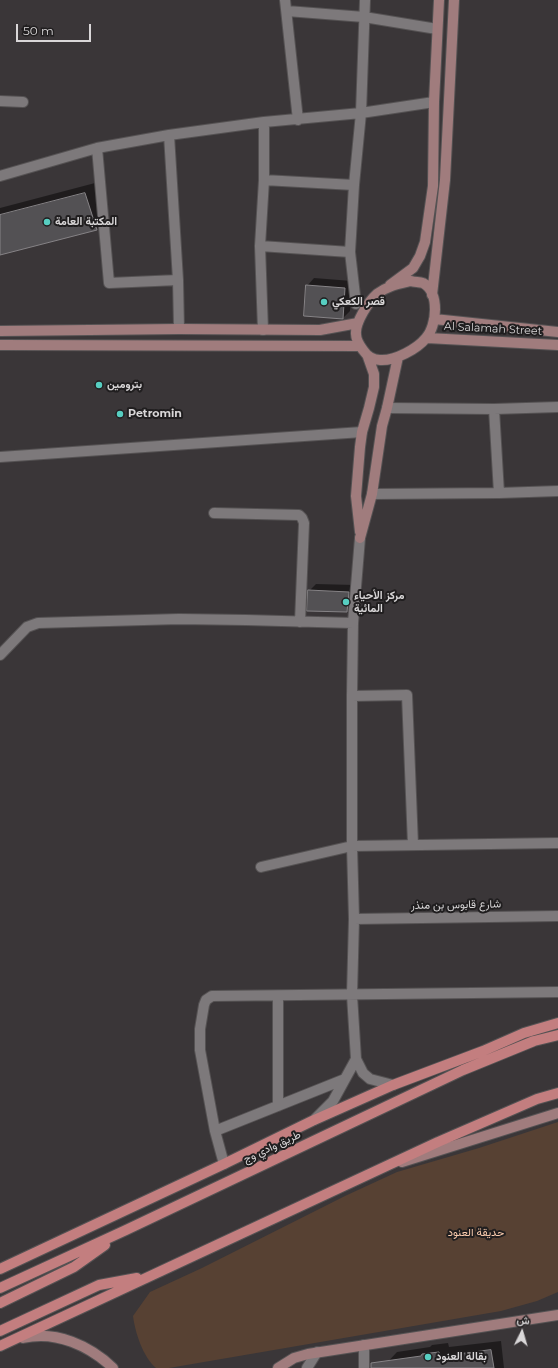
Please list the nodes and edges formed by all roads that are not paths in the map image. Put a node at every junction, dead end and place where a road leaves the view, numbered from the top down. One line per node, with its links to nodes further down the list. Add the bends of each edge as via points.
1 (285, 0): 5 (street)
2 (365, 0): 6 (street)
3 (439, 0): 7 (street)
4 (454, 0): 23 (street, via 445,180)
5 (287, 11): 6 (street); 12 (street)
6 (364, 17): 7 (street); 11 (street)
7 (437, 29): 10 (street)
8 (0, 101): 9 (street)
9 (23, 102)
10 (434, 102): 11 (street); 22 (street, via 433,186 425,242 413,268)
11 (360, 113): 12 (street); 18 (street)
12 (298, 120): 13 (street)
13 (264, 122): 14 (street); 17 (street)
14 (169, 135): 15 (street); 21 (street)
15 (97, 148): 16 (street); 21 (street, via 109,283)
16 (0, 176)
17 (264, 180): 18 (street); 19 (street)
18 (354, 185): 20 (street)
19 (260, 246): 20 (street); 28 (street)
20 (350, 252): 24 (street)
21 (178, 280): 27 (street)
22 (390, 285): 23 (street, via 411,281 422,283); 26 (street, via 376,295)
23 (432, 295): 25 (street)
24 (356, 304)
25 (434, 319): 31 (street, Al Salamah Street); 32 (street)
26 (358, 323): 29 (street); 36 (street, via 356,334)
27 (179, 328): 28 (street); 30 (street)
28 (263, 330): 29 (street)
29 (307, 330): 35 (street)
30 (0, 331)
31 (558, 332)
32 (427, 338): 34 (street, Al Salamah Street); 37 (street, via 415,348)
33 (0, 345): 35 (street)
34 (558, 345)
35 (307, 346): 36 (street)
36 (360, 346): 38 (street)
37 (398, 356): 38 (street, via 380,360); 40 (street)
38 (368, 357): 42 (street, via 374,374 374,387)
39 (558, 407): 41 (street)
40 (388, 408): 41 (street); 46 (street, via 382,426)
41 (494, 409): 45 (street)
42 (362, 432): 43 (street); 48 (street, via 356,496)
43 (0, 457)
44 (558, 491): 45 (street)
45 (499, 493): 46 (street)
46 (372, 494): 48 (street)
47 (214, 513): 49 (street, via 299,515 302,518 304,523)
48 (360, 538): 50 (street)
49 (300, 622): 50 (street); 51 (street, via 179,619 38,622 27,627)
50 (353, 623): 52 (street)
51 (0, 655)
52 (352, 696): 54 (street, via 407,695); 55 (street)
53 (558, 843): 54 (street)
54 (413, 845): 55 (street)
55 (352, 846): 56 (street); 58 (street)
56 (261, 867)
57 (558, 916): 58 (street, شارع قابوس بن منذر)
58 (354, 919): 60 (street)
59 (558, 992): 60 (street)
60 (352, 995): 61 (street); 64 (street)
61 (278, 997): 68 (street); 71 (street, via 212,996 206,1000 200,1029 200,1050)
62 (558, 1023): 66 (main road, via 524,1033)
63 (558, 1036): 74 (main road, طريق وادي وج, via 534,1041 463,1070)
64 (356, 1059): 65 (street); 66 (street, via 362,1072 370,1079)
65 (345, 1079): 68 (street); 70 (street, via 333,1100)
66 (393, 1085): 70 (main road)
67 (558, 1093): 73 (main road, via 530,1102)
68 (278, 1106): 71 (street)
69 (558, 1113): 73 (street)
70 (312, 1122): 72 (main road)
71 (215, 1131): 72 (street)
72 (224, 1164): 75 (main road)
73 (383, 1168): 76 (main road)
74 (126, 1230): 77 (main road, طريق وادي وج); 78 (main road, via 74,1267)
75 (0, 1268)
76 (152, 1275): 80 (main road, via 99,1285); 81 (main road)
77 (0, 1288)
78 (0, 1304)
79 (558, 1315): 82 (street)
80 (0, 1331)
81 (14, 1340): 83 (main road); 85 (street, via 35,1335 54,1336 81,1345)
82 (364, 1345): 84 (street); 88 (street)
83 (0, 1346)
84 (317, 1352): 86 (street, via 294,1358); 87 (street)
85 (113, 1368)
86 (278, 1368)
87 (307, 1368)
88 (364, 1368)

